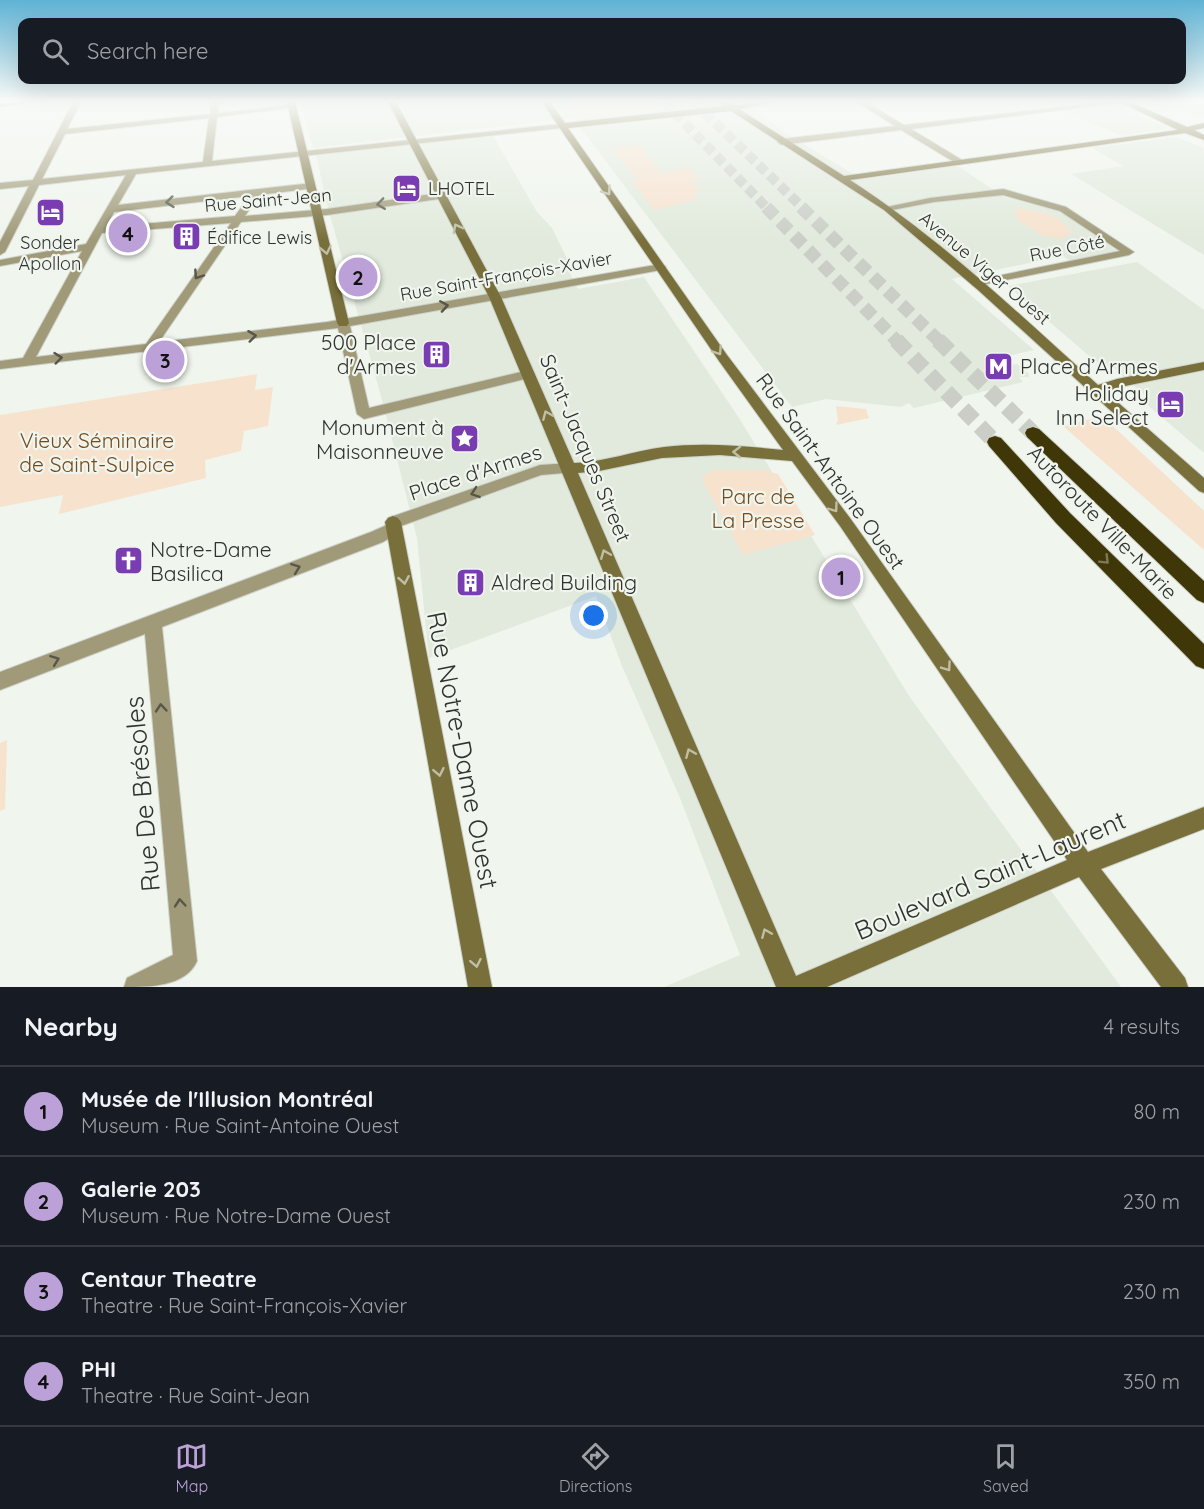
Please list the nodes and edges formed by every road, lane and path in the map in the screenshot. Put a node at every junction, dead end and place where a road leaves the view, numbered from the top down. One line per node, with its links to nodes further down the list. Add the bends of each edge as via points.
1 (54, 148): 15 (street)
2 (209, 148): 12 (street)
3 (302, 148): 10 (street)
4 (342, 148): 10 (street)
5 (415, 148): 19 (street, Saint-Jacques Street)
6 (577, 148): 28 (street, Rue Saint-Antoine Ouest, one-way to 28)
7 (791, 148): 14 (street, Avenue Viger Ouest)
8 (936, 148): 11 (street)
9 (1055, 148): 11 (street)
10 (303, 152): 12 (street); 17 (street)
11 (959, 162): 14 (street)
12 (207, 163): 13 (street)
13 (133, 171): 15 (street); 21 (street)
14 (844, 180): 20 (street, Avenue Viger Ouest)
15 (36, 182): 16 (street); 26 (street)
16 (0, 186)
17 (312, 186): 18 (street); 22 (street)
18 (256, 193): 21 (street, one-way to 21); 23 (street)
19 (439, 196): 22 (street, Rue Saint-Jean, one-way to 22); 30 (street, Saint-Jacques Street, one-way to 19)
20 (887, 208): 29 (street, Avenue Viger Ouest); 29 (street, Rue Côté, via 1003,192 1063,208 1129,252)
21 (112, 209): 24 (street)
22 (317, 212): 23 (street, Rue Saint-Jean); 31 (street, one-way to 31)
23 (238, 219): 24 (street, Rue Saint-Jean); 32 (street, one-way to 32)
24 (100, 230): 25 (street)
25 (90, 246): 27 (street); 33 (street)
26 (0, 252)
27 (0, 263)
28 (661, 267): 30 (street, Rue Saint-François-Xavier); 40 (street, Rue Saint-Antoine Ouest, one-way to 40)
29 (976, 282): 37 (street, Avenue Viger Ouest)
30 (495, 297): 31 (street, Rue Saint-François-Xavier, one-way to 30); 36 (street, Saint-Jacques Street)
31 (343, 323): 32 (street, Rue Saint-François-Xavier, one-way to 31); 36 (street, via 364,414)
32 (149, 348): 33 (street, Rue Saint-François-Xavier, one-way to 32)
33 (28, 362): 34 (street, Rue Saint-François-Xavier)
34 (0, 365)
35 (1204, 366): 37 (street)
36 (529, 374): 41 (street, Saint-Jacques Street, one-way to 36)
37 (1098, 390): 42 (street, Avenue Viger Ouest)
38 (1033, 433): 44 (highway, Autoroute Ville-Marie)
39 (994, 442): 48 (highway, Autoroute Ville-Marie, one-way to 48)
40 (795, 456): 41 (street, one-way to 41, via 674,451 604,467); 51 (street, Rue Saint-Antoine Ouest, one-way to 51)
41 (571, 468): 43 (street, Place d'Armes, one-way to 43, via 540,470); 54 (street, Saint-Jacques Street, one-way to 41)
42 (1204, 487)
43 (394, 525): 47 (street, Place d'Armes, one-way to 43, via 377,537); 53 (street, Rue Notre-Dame Ouest, one-way to 53)
44 (1173, 564): 45 (highway); 46 (highway, Autoroute Ville-Marie)
45 (1204, 588)
46 (1204, 594)
47 (153, 623): 49 (street, Place d'Armes, one-way to 47); 52 (street, Rue De Brésoles, one-way to 47, via 185,961)
48 (1204, 659)
49 (0, 681)
50 (1204, 819): 51 (street, Boulevard Saint-Laurent)
51 (1083, 864): 55 (street, Boulevard Saint-Laurent); 56 (street, Rue Saint-Antoine Ouest)
52 (136, 987)
53 (480, 987)
54 (788, 987)
55 (799, 987)
56 (1176, 987)

